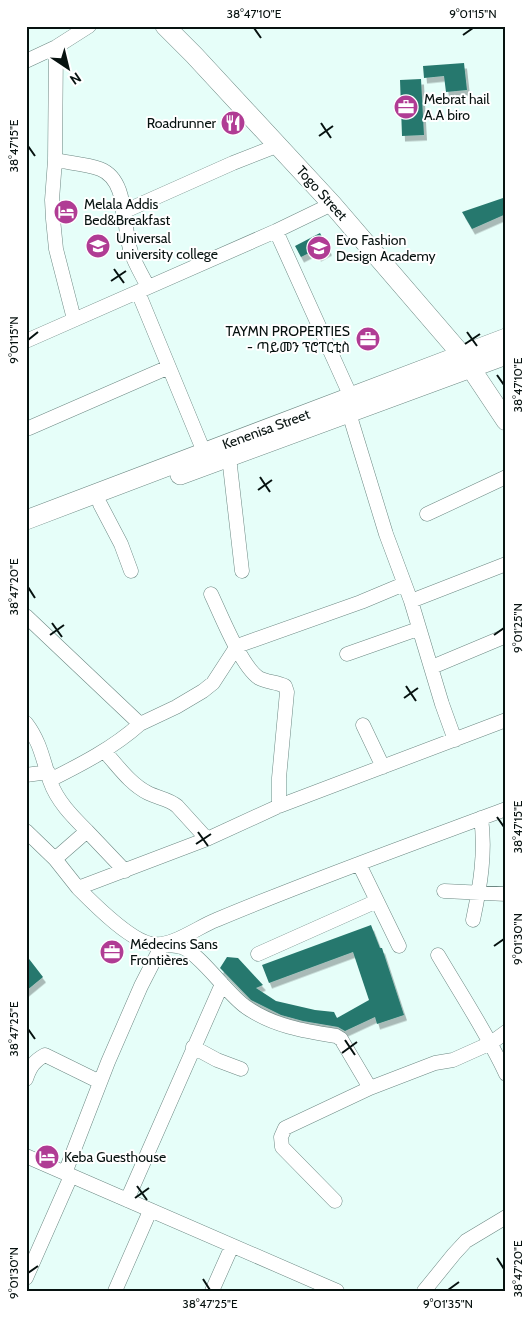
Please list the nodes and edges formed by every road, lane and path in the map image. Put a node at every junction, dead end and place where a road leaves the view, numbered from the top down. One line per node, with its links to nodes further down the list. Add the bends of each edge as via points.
1 (89, 26): 3 (street)
2 (165, 26): 5 (main road, Togo Street)
3 (56, 48): 4 (street); 6 (street)
4 (26, 62)
5 (279, 145): 7 (main road, Togo Street); 8 (street)
6 (55, 160): 8 (street, via 101,170 111,176 121,193); 11 (street, via 52,219 56,249)
7 (332, 204): 9 (street); 15 (main road, Togo Street)
8 (123, 212): 10 (street)
9 (276, 231): 10 (street); 17 (street)
10 (143, 289): 11 (street); 16 (street)
11 (74, 319): 13 (street)
12 (506, 338): 15 (main road, Kenenisa Street)
13 (26, 341)
14 (506, 354): 15 (main road, Kenenisa Street)
15 (466, 361): 17 (main road, Kenenisa Street); 18 (main road, Togo Street)
16 (169, 367): 19 (street); 20 (street)
17 (350, 405): 20 (main road, Kenenisa Street); 21 (main road, Kenenisa Street); 30 (street, via 386,534)
18 (506, 421)
19 (29, 428)
20 (204, 452): 25 (main road, Kenenisa Street)
21 (229, 457): 23 (main road, Kenenisa Street); 29 (street)
22 (506, 477): 24 (street)
23 (100, 504): 26 (main road, Kenenisa Street); 28 (street)
24 (427, 514)
25 (26, 520)
26 (26, 533)
27 (506, 564): 32 (street)
28 (131, 571)
29 (242, 571)
30 (404, 584): 32 (street); 36 (street)
31 (210, 594): 36 (street)
32 (411, 601): 34 (street)
33 (26, 616): 41 (street)
34 (418, 629): 37 (street); 38 (street)
35 (506, 636): 38 (street)
36 (237, 646): 41 (street, via 213,683 176,707); 48 (street, via 254,673 261,679 279,682 287,692)
37 (347, 654)
38 (432, 667): 43 (street)
39 (506, 720): 43 (street)
40 (26, 723): 47 (street, via 39,743)
41 (140, 724): 44 (street)
42 (363, 725): 45 (street)
43 (455, 740): 45 (street)
44 (105, 752): 47 (street); 53 (street, via 137,786 178,806)
45 (383, 767): 48 (street)
46 (26, 775): 47 (street)
47 (49, 776): 52 (street, via 58,797)
48 (279, 806): 53 (street)
49 (506, 809): 50 (street)
50 (481, 818): 55 (street); 59 (street, via 484,838)
51 (26, 831): 54 (street)
52 (87, 831): 54 (street); 56 (street)
53 (207, 839): 56 (street)
54 (55, 859): 57 (street)
55 (359, 864): 61 (street); 63 (street)
56 (125, 871): 57 (street)
57 (78, 888): 63 (street, via 110,919 130,933 151,944)
58 (444, 891): 59 (street)
59 (479, 894): 60 (street); 62 (street)
60 (506, 894)
61 (377, 901): 64 (street); 65 (street)
62 (473, 920)
63 (162, 945): 67 (street, via 187,950); 74 (street)
64 (399, 946)
65 (258, 954)
66 (438, 955): 69 (street)
67 (222, 984): 70 (street); 75 (street, via 244,1006 275,1023 341,1039)
68 (506, 1032): 69 (street)
69 (491, 1043): 72 (street); 75 (street, via 453,1060 429,1065)
70 (194, 1047): 71 (street); 78 (street)
71 (240, 1068)
72 (506, 1074)
73 (26, 1079): 74 (street, via 36,1060 45,1055)
74 (100, 1082): 77 (street)
75 (370, 1088): 79 (street, via 285,1128 281,1137 282,1146)
76 (26, 1156): 77 (street)
77 (68, 1175): 78 (street); 83 (street)
78 (127, 1200): 80 (street)
79 (335, 1201)
80 (150, 1211): 82 (street); 85 (street)
81 (506, 1217): 88 (street, via 466,1241)
82 (232, 1246): 84 (street); 86 (street)
83 (26, 1278)
84 (308, 1285): 87 (street)
85 (115, 1291)
86 (212, 1291)
87 (337, 1291)
88 (424, 1291)

